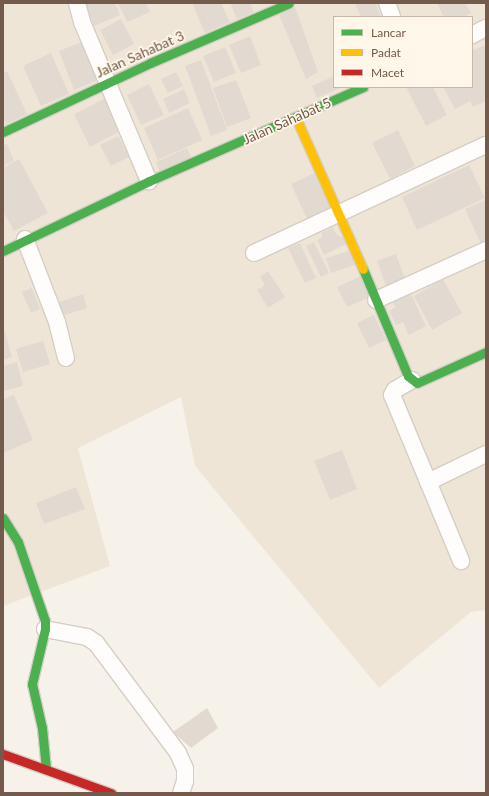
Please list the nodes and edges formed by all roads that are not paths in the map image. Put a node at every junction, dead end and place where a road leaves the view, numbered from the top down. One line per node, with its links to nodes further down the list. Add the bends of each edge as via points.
1 (77, 3): 7 (street, via 82,22)
2 (289, 3): 7 (street, Jalan Sahabat 3)
3 (387, 3): 4 (street)
4 (392, 16)
5 (486, 28): 6 (street)
6 (473, 34)
7 (109, 82): 10 (street, Jalan Sahabat 3); 12 (street)
8 (361, 88): 9 (street, Jalan Sahabat 5)
9 (296, 118): 12 (street, Jalan Sahabat 5); 13 (street)
10 (3, 132)
11 (486, 145): 13 (street)
12 (149, 181): 14 (street, Jalan Sahabat 5)
13 (339, 213): 17 (street); 18 (street)
14 (25, 239): 16 (street, Jalan Sahabat 5); 20 (street, via 52,308)
15 (486, 250): 18 (street)
16 (3, 251)
17 (254, 253)
18 (376, 300): 21 (street, via 403,365)
19 (486, 352): 21 (street, via 417,383)
20 (66, 358)
21 (412, 380): 23 (street, via 395,390 392,395)
22 (486, 454): 23 (street)
23 (428, 482): 25 (street)
24 (3, 518): 26 (street, via 18,542 45,621)
25 (460, 561)
26 (45, 629): 28 (street, via 32,684 42,728); 30 (street, via 87,637 96,643 178,753 185,769 186,781)
27 (3, 754): 28 (street)
28 (46, 769): 29 (street)
29 (111, 793)
30 (182, 793)

